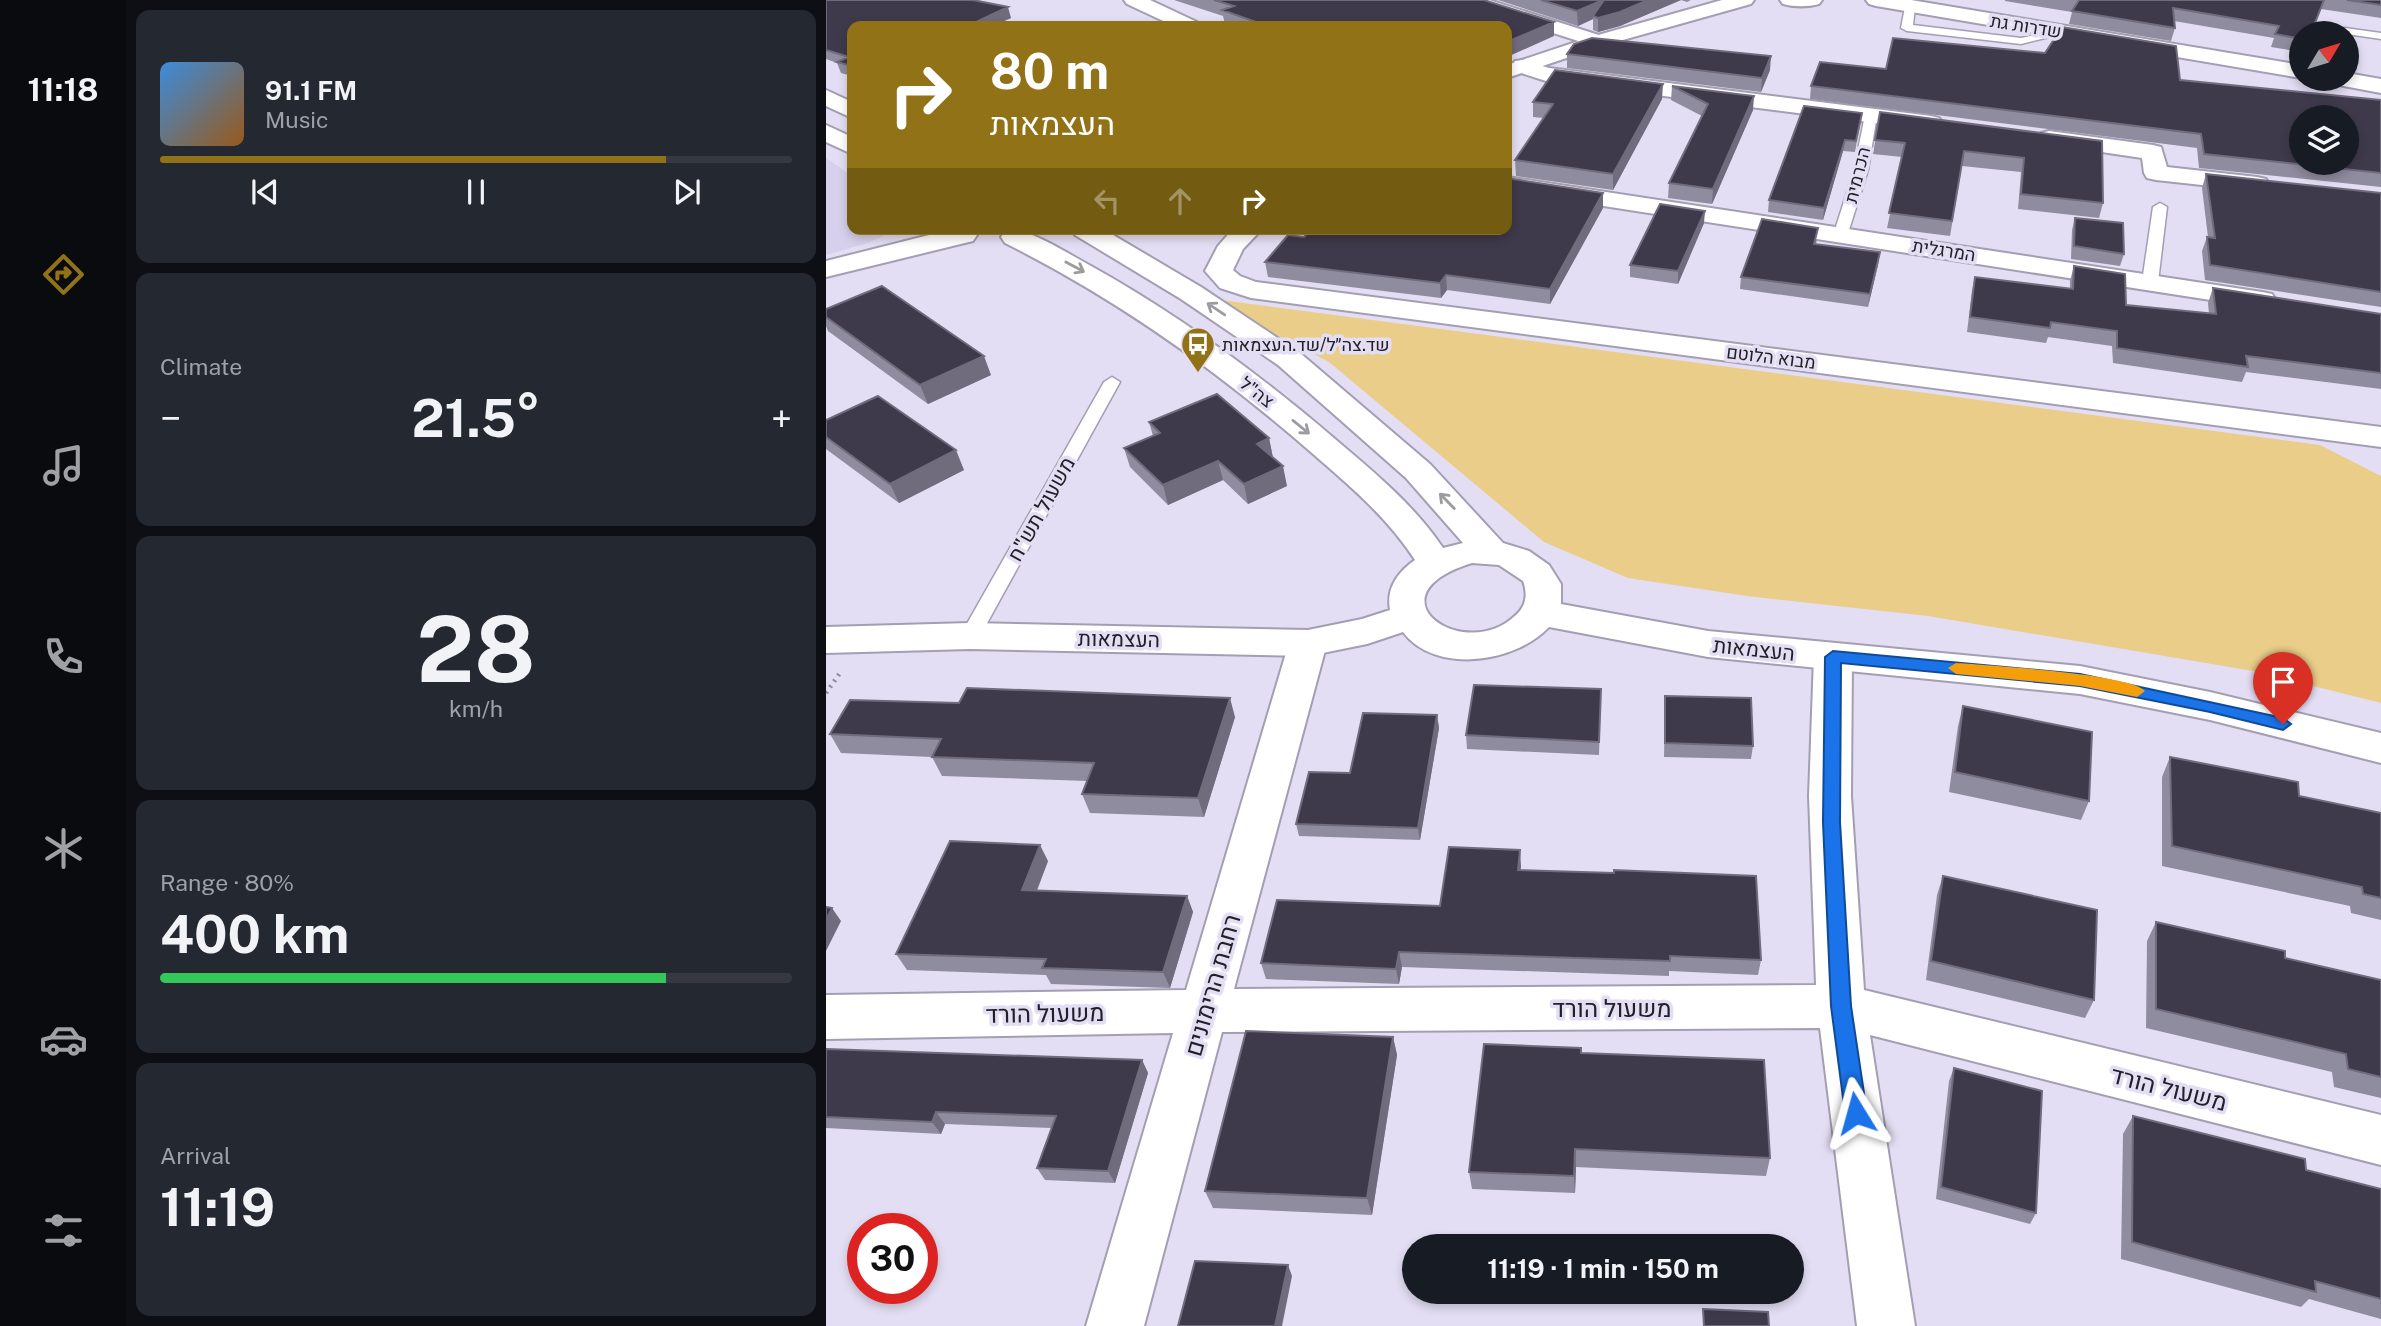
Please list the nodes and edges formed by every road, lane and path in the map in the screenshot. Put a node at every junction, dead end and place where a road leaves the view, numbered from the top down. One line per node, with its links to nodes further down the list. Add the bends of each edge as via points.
1 (1134, 0): 7 (street)
2 (1469, 0): 10 (street)
3 (1744, 0): 10 (street)
4 (1790, 0): 5 (street)
5 (1812, 0)
6 (1876, 0): 12 (street, שדרות גת)
7 (1179, 21)
8 (2359, 33): 9 (lane)
9 (2381, 36)
10 (1598, 41): 11 (street)
11 (1515, 69): 17 (street)
12 (2289, 70)
13 (2359, 82): 14 (street)
14 (2381, 86)
15 (826, 97): 16 (street)
16 (847, 108)
17 (1871, 115): 18 (street); 25 (lane, הכרמית, via 1861,170)
18 (1951, 125)
19 (826, 132): 21 (street)
20 (2032, 136): 23 (street, via 2153,152 2156,173)
21 (847, 144)
22 (1512, 185): 25 (street, המרגלית)
23 (2275, 186)
24 (2160, 207): 35 (lane)
25 (1841, 233): 35 (street, המרגלית)
26 (916, 235): 33 (street)
27 (946, 235): 33 (street)
28 (968, 235): 32 (street)
29 (1022, 235): 32 (street)
30 (1094, 235): 39 (street, one-way to 30, via 1418,471 1289,359)
31 (1243, 235): 38 (street, מבוא הלוטם, via 1231,246 1219,271 1230,282 1251,290)
32 (1014, 237): 40 (street, צה"ל, one-way to 40, via 1085,272 1243,380 1398,512)
33 (882, 253): 34 (street)
34 (826, 269)
35 (2150, 282): 36 (street, המרגלית)
36 (2286, 304)
37 (1112, 383): 43 (lane, משעול תש"ח)
38 (2381, 437)
39 (1491, 552): 40 (street, via 1451,555); 41 (street, via 1525,564 1537,574 1545,600)
40 (1434, 562): 42 (street, via 1411,582 1406,593)
41 (1541, 613): 42 (street, via 1510,638 1464,646 1430,637); 46 (street, העצמאות, via 1708,644)
42 (1408, 617): 45 (street, העצמאות)
43 (970, 636): 44 (street, העצמאות); 45 (street, העצמאות)
44 (826, 640)
45 (1308, 643): 49 (street, רחבת הרימונים)
46 (1833, 657): 47 (street, העצמאות, via 2080,680); 48 (street, via 1830,796)
47 (2381, 748)
48 (1841, 1006): 49 (street, משעול הורד); 51 (street, משעול הורד); 53 (street)
49 (1204, 1011): 50 (street, משעול הורד); 52 (street, רחבת הרימונים)
50 (826, 1017)
51 (2381, 1140)
52 (1115, 1326)
53 (1886, 1326)

